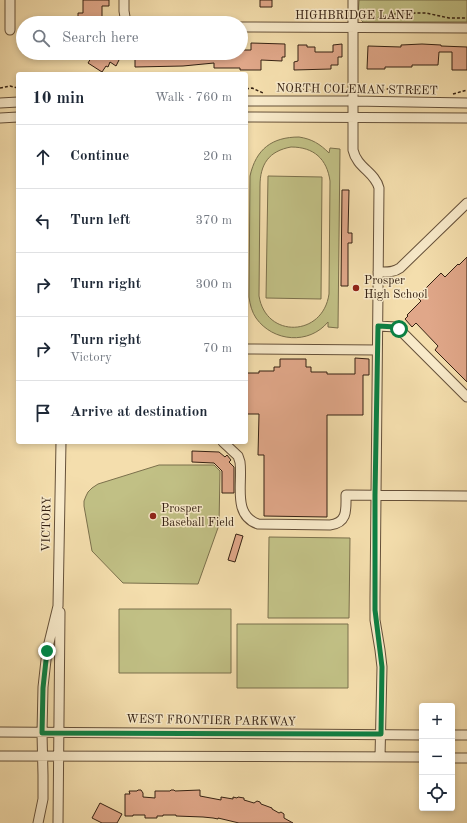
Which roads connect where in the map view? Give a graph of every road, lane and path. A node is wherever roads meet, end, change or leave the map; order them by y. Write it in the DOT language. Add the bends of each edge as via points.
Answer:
graph roads {
  1 [pos="10,0"];
  2 [pos="124,0"];
  3 [pos="353,0"];
  4 [pos="125,16"];
  5 [pos="467,18"];
  6 [pos="366,19"];
  7 [pos="248,27"];
  8 [pos="353,28"];
  9 [pos="467,28"];
  10 [pos="10,30"];
  11 [pos="0,88"];
  12 [pos="16,88"];
  13 [pos="248,101"];
  14 [pos="353,101"];
  15 [pos="16,102"];
  16 [pos="0,103"];
  17 [pos="467,103"];
  18 [pos="16,117"];
  19 [pos="248,117"];
  20 [pos="0,118"];
  21 [pos="353,118"];
  22 [pos="467,118"];
  23 [pos="467,203"];
  24 [pos="378,272"];
  25 [pos="378,326"];
  26 [pos="248,349"];
  27 [pos="377,350"];
  28 [pos="467,397"];
  29 [pos="61,444"];
  30 [pos="225,444"];
  31 [pos="375,495"];
  32 [pos="467,496"];
  33 [pos="58,606"];
  34 [pos="0,732"];
  35 [pos="42,733"];
  36 [pos="59,733"];
  37 [pos="381,734"];
  38 [pos="419,735"];
  39 [pos="455,735"];
  40 [pos="467,735"];
  41 [pos="0,756"];
  42 [pos="42,756"];
  43 [pos="58,756"];
  44 [pos="380,757"];
  45 [pos="419,758"];
  46 [pos="455,758"];
  47 [pos="467,758"];
  48 [pos="38,823"];
  49 [pos="58,823"];
  1 -- 10 [label="street"];
  2 -- 4 [label="street"];
  3 -- 8 [label="street"];
  5 -- 6 [label="path" via="416,13"];
  7 -- 8 [label="street, HIGHBRIDGE LANE"];
  8 -- 9 [label="street, HIGHBRIDGE LANE"];
  8 -- 14 [label="street"];
  11 -- 12 [label="path"];
  13 -- 14 [label="street, NORTH COLEMAN STREET"];
  14 -- 17 [label="street, NORTH COLEMAN STREET"];
  14 -- 21 [label="street"];
  15 -- 16 [label="street"];
  18 -- 20 [label="street"];
  19 -- 21 [label="street"];
  21 -- 22 [label="street"];
  21 -- 24 [label="street" via="353,150 357,161 374,178 379,188"];
  23 -- 24 [label="street" via="400,268 391,272"];
  24 -- 25 [label="street"];
  25 -- 27 [label="street"];
  25 -- 28 [label="street" via="399,329"];
  26 -- 27 [label="street"];
  27 -- 31 [label="street"];
  29 -- 33 [label="street, VICTORY"];
  30 -- 31 [label="street" via="240,459 242,508 254,522 335,524 341,522 345,516 346,494"];
  31 -- 32 [label="street"];
  31 -- 37 [label="street" via="375,610 382,667"];
  33 -- 35 [label="street, VICTORY" via="47,651"];
  33 -- 36 [label="street, VICTORY"];
  34 -- 35 [label="street, WEST FRONTIER PARKWAY"];
  35 -- 36 [label="street, WEST FRONTIER PARKWAY"];
  35 -- 42 [label="street, VICTORY"];
  36 -- 37 [label="street, WEST FRONTIER PARKWAY"];
  36 -- 43 [label="street, VICTORY"];
  37 -- 38 [label="street, WEST FRONTIER PARKWAY"];
  37 -- 44 [label="street"];
  39 -- 40 [label="street"];
  41 -- 42 [label="street"];
  42 -- 43 [label="street"];
  42 -- 48 [label="street, VICTORY" via="43,799"];
  43 -- 44 [label="street"];
  43 -- 49 [label="street, VICTORY"];
  44 -- 45 [label="street"];
  46 -- 47 [label="street"];
}
